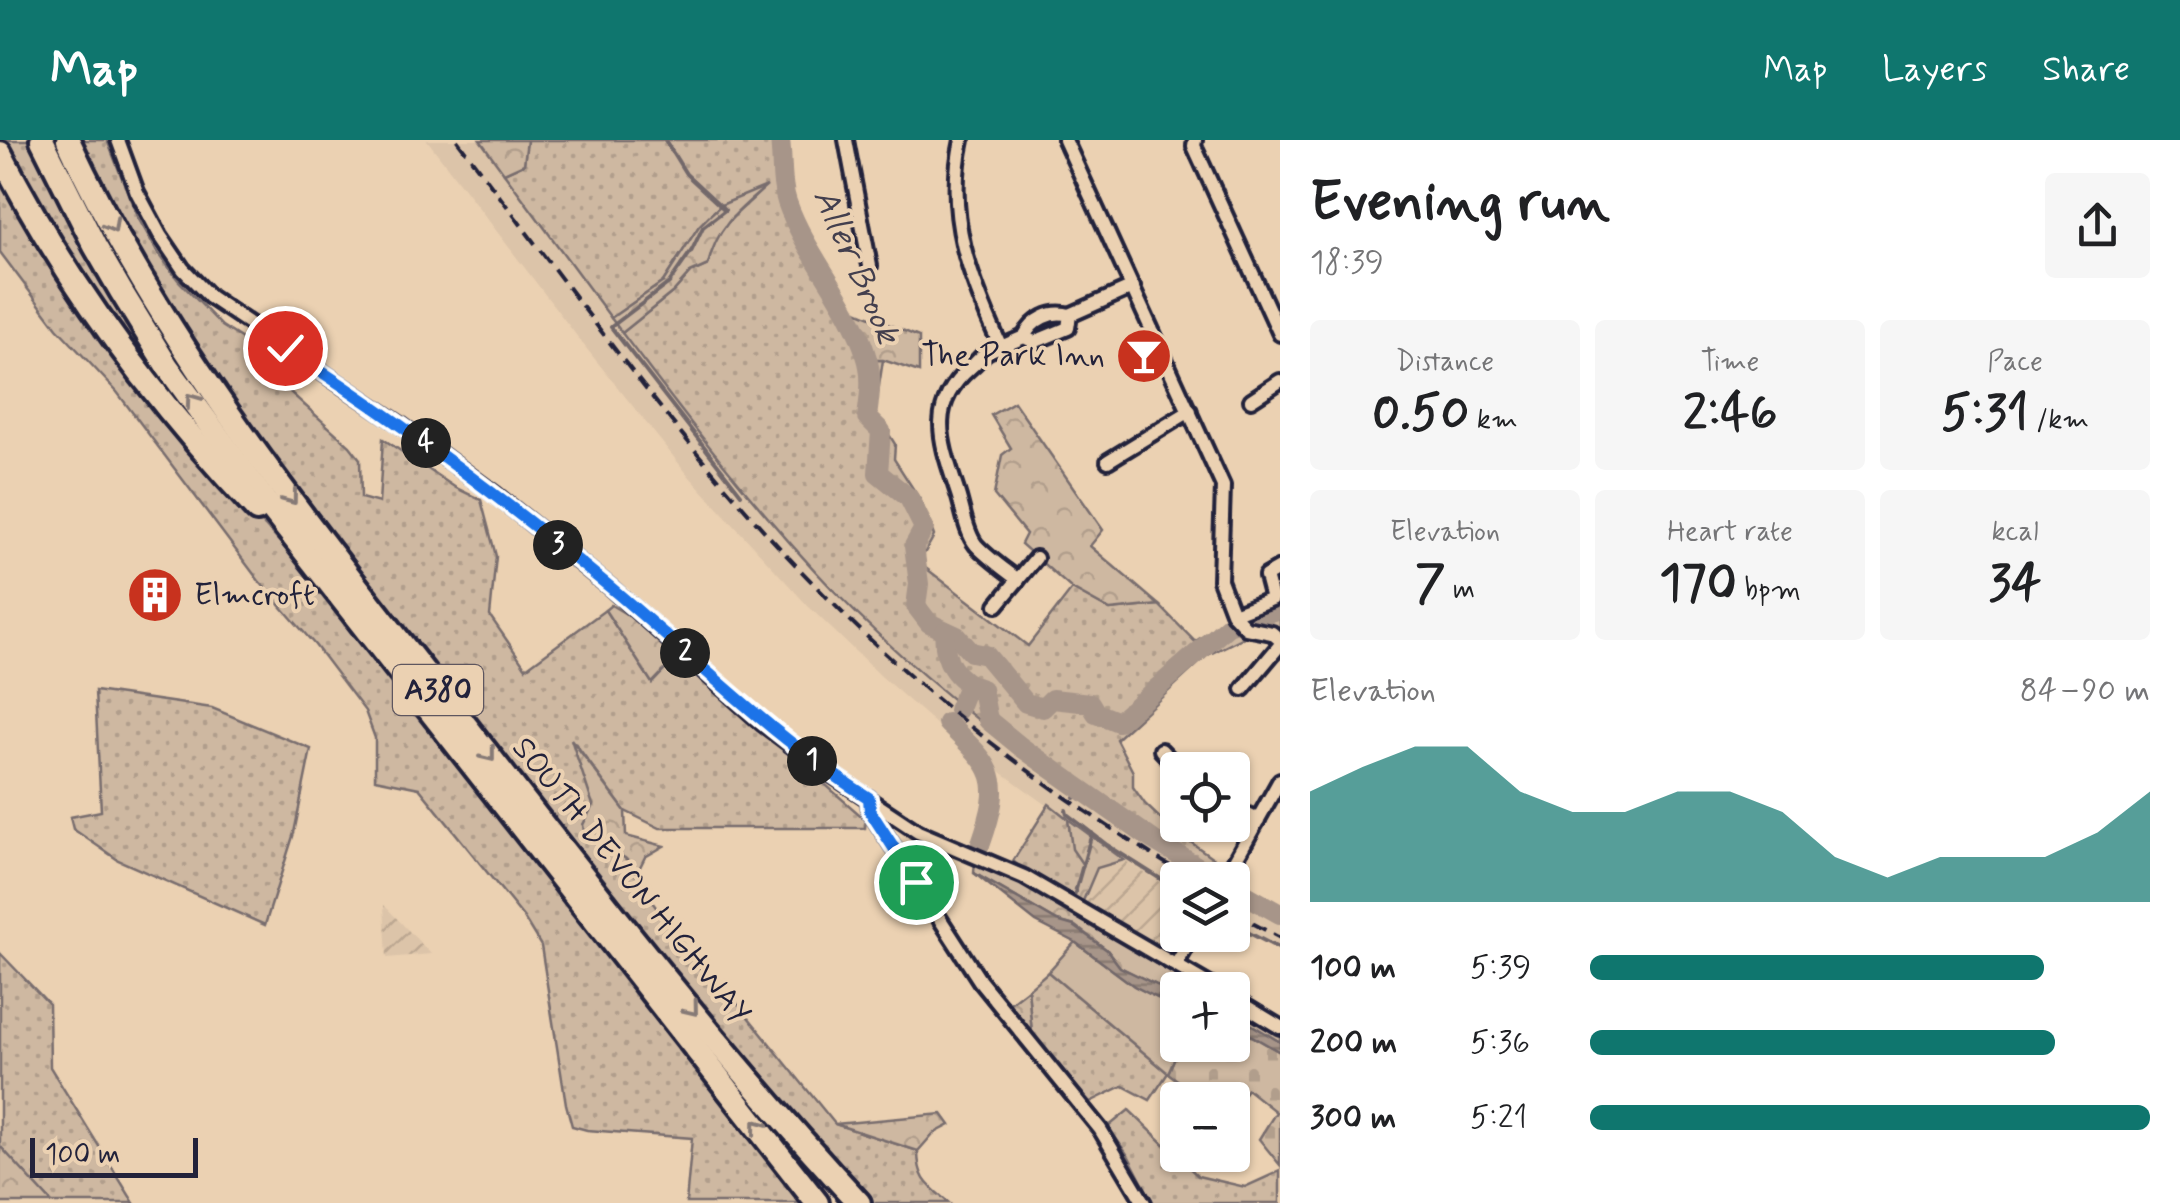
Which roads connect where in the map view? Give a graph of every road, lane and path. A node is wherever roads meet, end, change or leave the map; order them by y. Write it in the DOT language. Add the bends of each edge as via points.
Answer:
graph roads {
  1 [pos="42,140"];
  2 [pos="68,140"];
  3 [pos="118,140"];
  4 [pos="846,140"];
  5 [pos="962,140"];
  6 [pos="1064,140"];
  7 [pos="1195,140"];
  8 [pos="0,152"];
  9 [pos="870,266"];
  10 [pos="1133,287"];
  11 [pos="1280,334"];
  12 [pos="1000,346"];
  13 [pos="1280,381"];
  14 [pos="1251,400"];
  15 [pos="1190,411"];
  16 [pos="1108,461"];
  17 [pos="1036,558"];
  18 [pos="1280,568"];
  19 [pos="1018,580"];
  20 [pos="996,605"];
  21 [pos="349,608"];
  22 [pos="1239,620"];
  23 [pos="1280,642"];
  24 [pos="1243,689"];
  25 [pos="1278,787"];
  26 [pos="869,798"];
  27 [pos="1250,816"];
  28 [pos="1258,820"];
  29 [pos="1234,862"];
  30 [pos="1184,952"];
  31 [pos="1176,965"];
  32 [pos="1188,972"];
  33 [pos="1250,1009"];
  34 [pos="1280,1027"];
  35 [pos="817,1203"];
  36 [pos="860,1203"];
  37 [pos="1144,1203"];
  21 -- 1 [label="highway, SOUTH DEVON HIGHWAY / A380, one-way" via="168,366 95,246"];
  2 -- 36 [label="highway, SOUTH DEVON HIGHWAY / A380, one-way" via="150,294 268,467 568,856 785,1124"];
  3 -- 26 [label="street" via="160,236 210,298 495,494 764,724"];
  4 -- 9 [label="street"];
  5 -- 12 [label="street" via="955,188 962,252"];
  6 -- 10 [label="street"];
  7 -- 11 [label="street"];
  8 -- 21 [label="highway, A380" via="54,250 135,366 236,488"];
  10 -- 12 [label="street" via="1070,316 1068,328"];
  10 -- 15 [label="street"];
  12 -- 19 [label="street" via="985,350 955,380 940,423 974,542"];
  13 -- 14 [label="street"];
  15 -- 16 [label="street"];
  15 -- 22 [label="street" via="1223,486 1220,580"];
  17 -- 19 [label="street"];
  18 -- 22 [label="street" via="1266,576 1272,599"];
  19 -- 20 [label="street"];
  35 -- 21 [label="highway, SOUTH DEVON HIGHWAY / A380, one-way"];
  22 -- 23 [label="street"];
  23 -- 24 [label="street"];
  25 -- 28 [label="street"];
  26 -- 31 [label="street" via="918,832 1024,876"];
  26 -- 37 [label="street" via="870,811 980,981 1100,1129"];
  27 -- 28 [label="street"];
  28 -- 29 [label="street"];
  30 -- 31 [label="street"];
  31 -- 32 [label="street"];
  33 -- 34 [label="street"];
}
